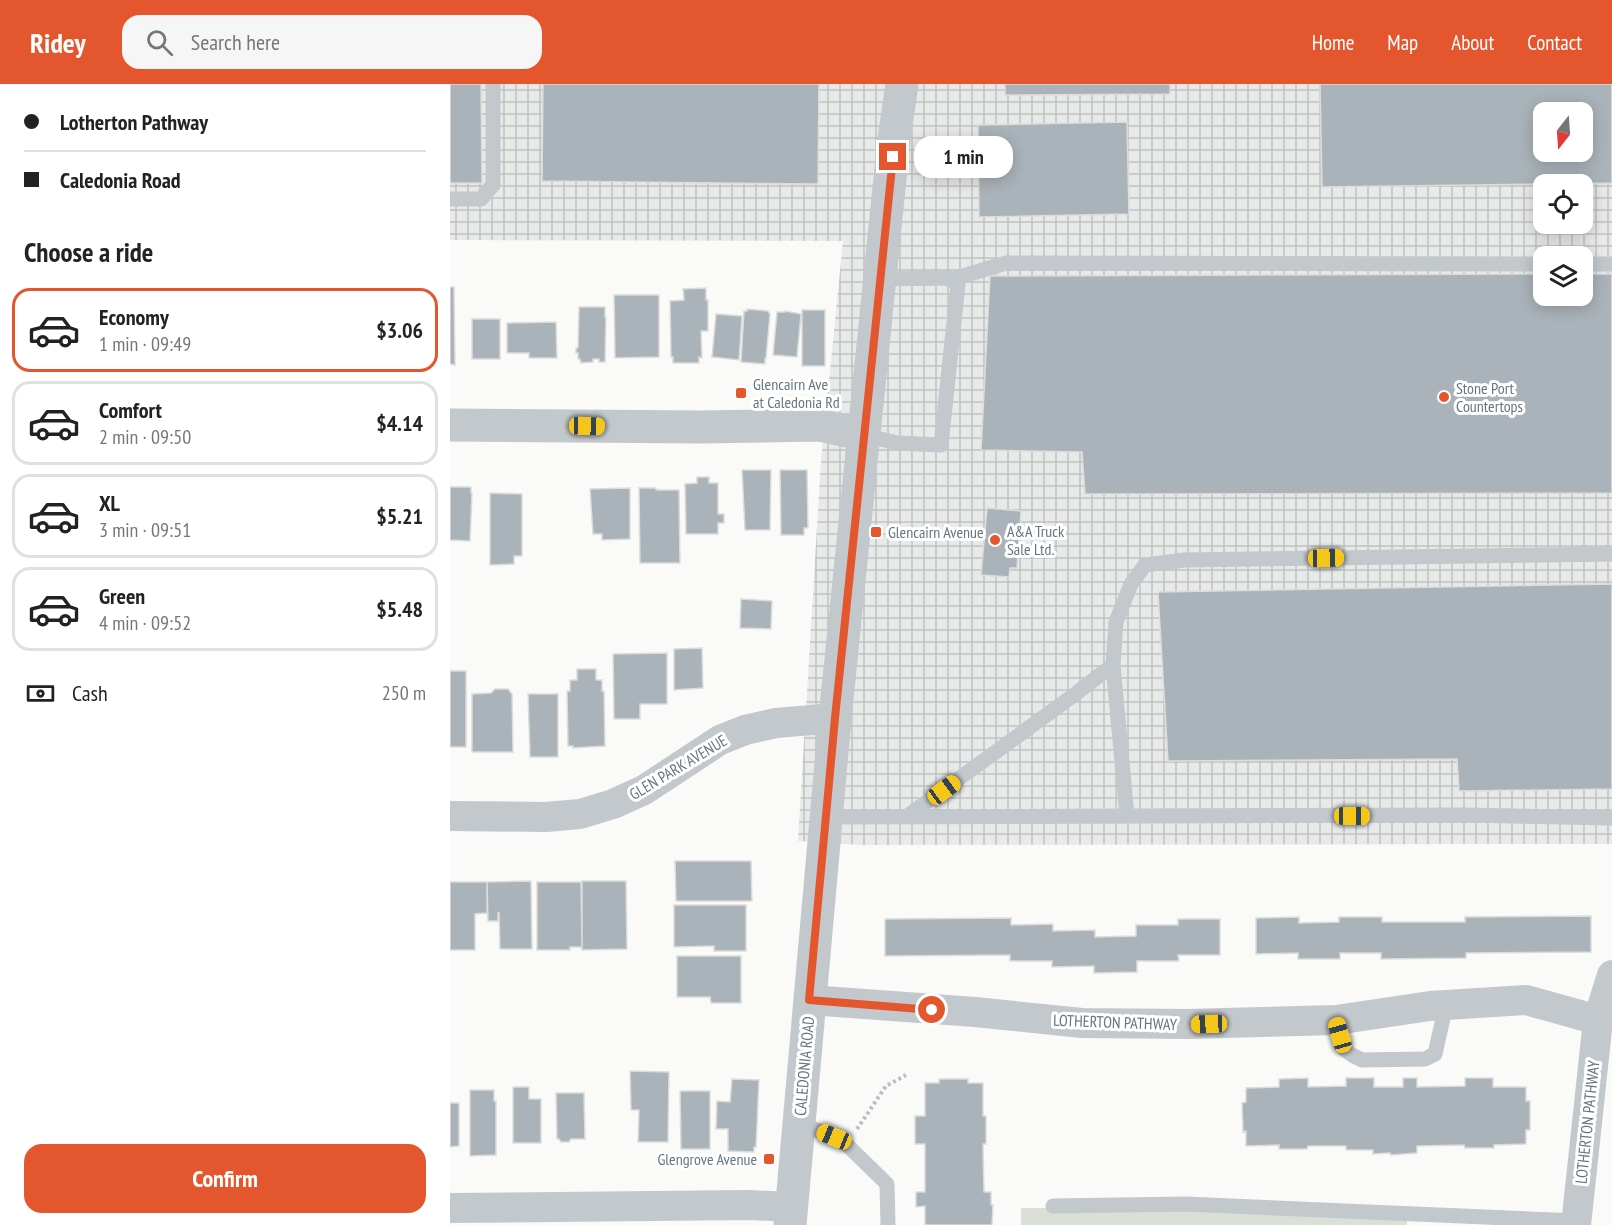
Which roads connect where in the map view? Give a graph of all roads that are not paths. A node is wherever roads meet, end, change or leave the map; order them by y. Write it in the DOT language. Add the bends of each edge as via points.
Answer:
graph roads {
  1 [pos="493,84"];
  2 [pos="902,84"];
  3 [pos="450,199"];
  4 [pos="1533,264"];
  5 [pos="1593,264"];
  6 [pos="1612,264"];
  7 [pos="881,279"];
  8 [pos="950,280"];
  9 [pos="450,425"];
  10 [pos="864,435"];
  11 [pos="1612,554"];
  12 [pos="1113,665"];
  13 [pos="835,718"];
  14 [pos="450,816"];
  15 [pos="1126,816"];
  16 [pos="826,817"];
  17 [pos="906,817"];
  18 [pos="1612,818"];
  19 [pos="1612,975"];
  20 [pos="809,1000"];
  21 [pos="1446,1005"];
  22 [pos="1336,1020"];
  23 [pos="1598,1020"];
  24 [pos="799,1123"];
  25 [pos="1053,1206"];
  26 [pos="450,1208"];
  27 [pos="791,1216"];
  28 [pos="1576,1223"];
  29 [pos="888,1225"];
  1 -- 3 [label="lane" via="492,185 481,199"];
  2 -- 7 [label="street, CALEDONIA ROAD"];
  4 -- 8 [label="lane" via="1006,263"];
  5 -- 6 [label="lane"];
  7 -- 8 [label="lane"];
  7 -- 10 [label="street, CALEDONIA ROAD"];
  8 -- 10 [label="lane" via="958,284 941,445 897,443"];
  9 -- 10 [label="street" via="819,425"];
  10 -- 13 [label="street, CALEDONIA ROAD"];
  11 -- 12 [label="lane" via="1184,560 1145,565 1131,584 1116,622"];
  12 -- 15 [label="lane"];
  12 -- 17 [label="lane"];
  13 -- 14 [label="street, GLEN PARK AVENUE" via="745,729 712,745 644,790 580,814"];
  13 -- 16 [label="street, CALEDONIA ROAD"];
  15 -- 17 [label="lane"];
  15 -- 18 [label="lane"];
  16 -- 17 [label="lane"];
  16 -- 20 [label="street, CALEDONIA ROAD"];
  19 -- 23 [label="street, LOTHERTON PATHWAY"];
  20 -- 22 [label="street, LOTHERTON PATHWAY" via="1082,1023"];
  20 -- 24 [label="street, CALEDONIA ROAD"];
  21 -- 22 [label="street, LOTHERTON PATHWAY"];
  21 -- 22 [label="lane" via="1435,1054 1425,1059 1362,1060 1345,1050"];
  21 -- 23 [label="street, LOTHERTON PATHWAY" via="1526,1000"];
  23 -- 28 [label="street, LOTHERTON PATHWAY"];
  24 -- 27 [label="street, CALEDONIA ROAD"];
  24 -- 29 [label="lane" via="846,1144 887,1184"];
  25 -- 28 [label="lane" via="1186,1204"];
  26 -- 27 [label="street" via="749,1205"];
}
